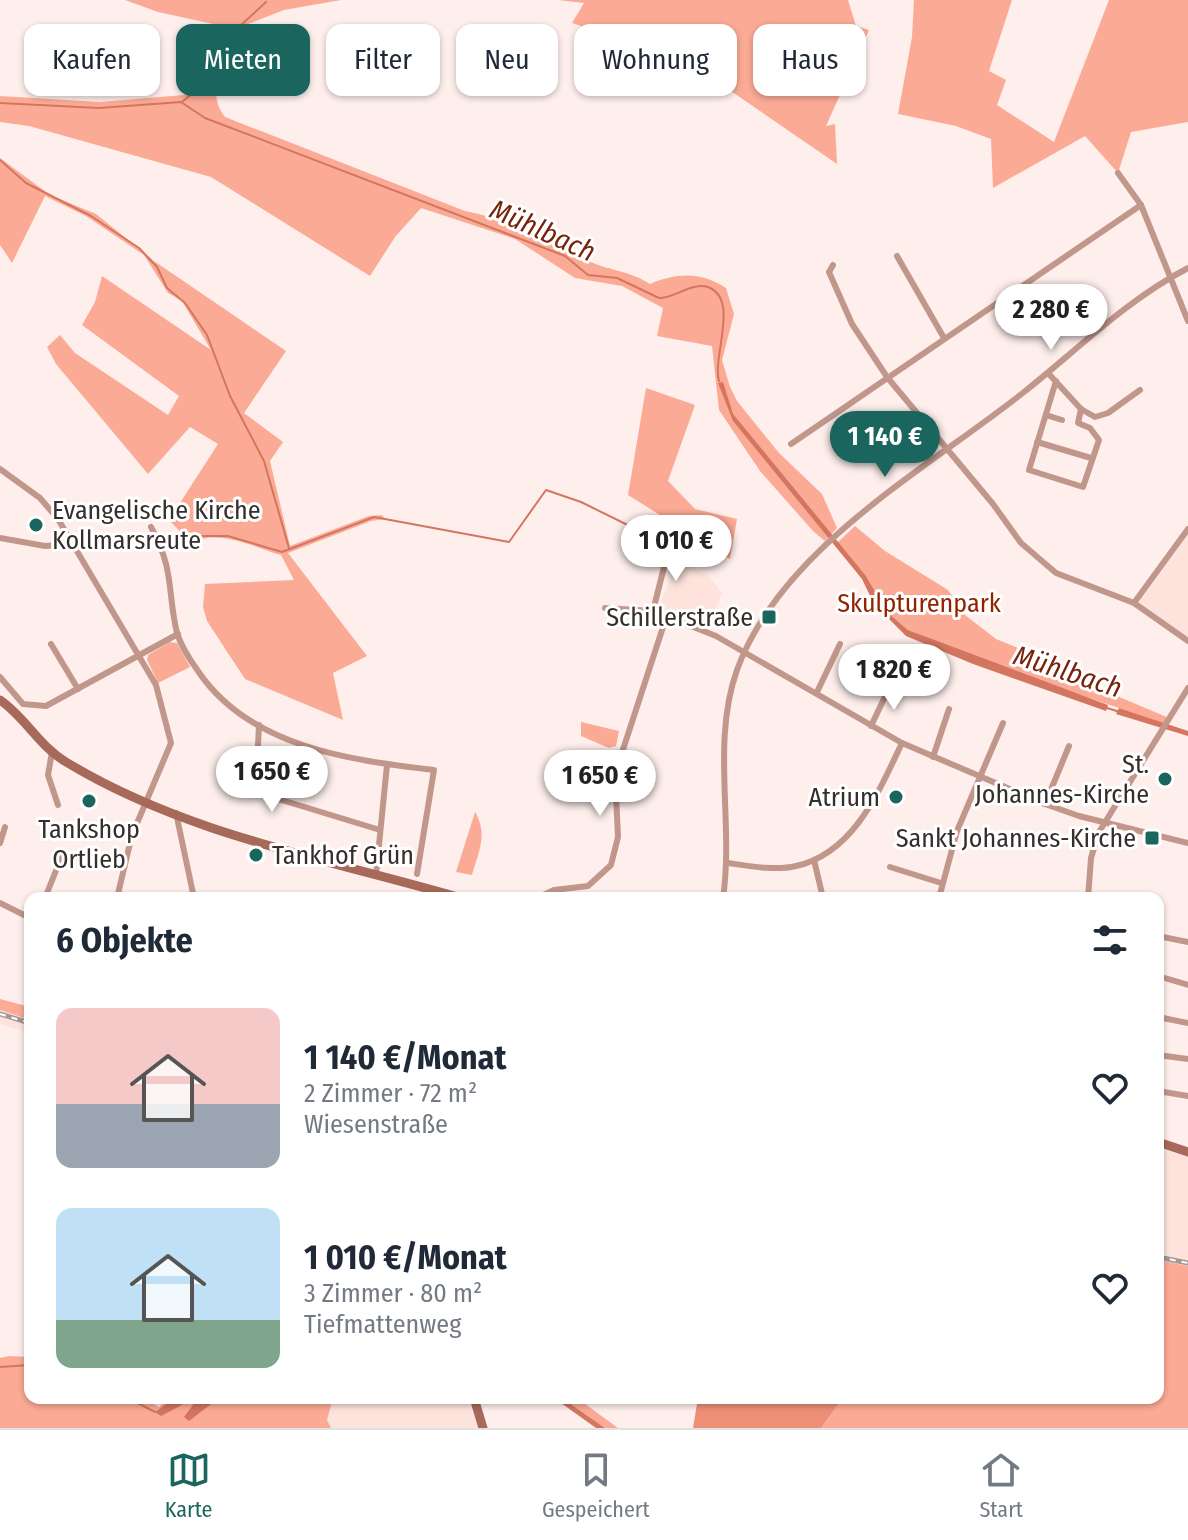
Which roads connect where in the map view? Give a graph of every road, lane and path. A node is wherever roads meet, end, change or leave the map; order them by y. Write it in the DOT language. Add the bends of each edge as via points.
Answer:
graph roads {
  1 [pos="1118,173"];
  2 [pos="1141,205"];
  3 [pos="897,256"];
  4 [pos="833,265"];
  5 [pos="1188,268"];
  6 [pos="1170,277"];
  7 [pos="1188,321"];
  8 [pos="944,338"];
  9 [pos="1048,373"];
  10 [pos="887,377"];
  11 [pos="1056,381"];
  12 [pos="1140,390"];
  13 [pos="1081,409"];
  14 [pos="1046,415"];
  15 [pos="1062,420"];
  16 [pos="1037,442"];
  17 [pos="791,444"];
  18 [pos="948,451"];
  19 [pos="1091,458"];
  20 [pos="0,469"];
  21 [pos="151,527"];
  22 [pos="1188,529"];
  23 [pos="0,538"];
  24 [pos="75,544"];
  25 [pos="669,547"];
  26 [pos="1134,603"];
  27 [pos="605,608"];
  28 [pos="653,611"];
  29 [pos="666,618"];
  30 [pos="178,634"];
  31 [pos="1188,641"];
  32 [pos="51,644"];
  33 [pos="840,644"];
  34 [pos="745,651"];
  35 [pos="139,655"];
  36 [pos="0,679"];
  37 [pos="891,684"];
  38 [pos="1188,688"];
  39 [pos="78,689"];
  40 [pos="817,692"];
  41 [pos="0,700"];
  42 [pos="1188,701"];
  43 [pos="23,704"];
  44 [pos="1178,708"];
  45 [pos="949,709"];
  46 [pos="15,712"];
  47 [pos="1003,723"];
  48 [pos="259,725"];
  49 [pos="871,726"];
  50 [pos="902,743"];
  51 [pos="1069,746"];
  52 [pos="52,752"];
  53 [pos="933,757"];
  54 [pos="227,758"];
  55 [pos="255,759"];
  56 [pos="387,765"];
  57 [pos="980,778"];
  58 [pos="147,801"];
  59 [pos="1045,804"];
  60 [pos="58,805"];
  61 [pos="176,813"];
  62 [pos="1105,822"];
  63 [pos="5,827"];
  64 [pos="380,830"];
  65 [pos="0,843"];
  66 [pos="1188,843"];
  67 [pos="61,858"];
  68 [pos="814,860"];
  69 [pos="728,863"];
  70 [pos="890,867"];
  71 [pos="417,874"];
  72 [pos="376,875"];
  73 [pos="941,883"];
  74 [pos="422,886"];
  75 [pos="47,892"];
  76 [pos="118,892"];
  77 [pos="193,892"];
  78 [pos="422,892"];
  79 [pos="442,892"];
  80 [pos="562,892"];
  81 [pos="724,892"];
  82 [pos="822,892"];
  83 [pos="940,892"];
  84 [pos="1088,892"];
  85 [pos="0,903"];
  86 [pos="24,915"];
  87 [pos="1164,937"];
  88 [pos="1188,942"];
  89 [pos="1164,978"];
  90 [pos="1188,985"];
  91 [pos="1164,1018"];
  92 [pos="1188,1023"];
  93 [pos="1164,1056"];
  94 [pos="1188,1059"];
  95 [pos="1164,1092"];
  96 [pos="1188,1096"];
  97 [pos="1164,1144"];
  98 [pos="1188,1152"];
  99 [pos="476,1404"];
  100 [pos="483,1428"];
  1 -- 2 [label="street"];
  2 -- 6 [label="street"];
  2 -- 8 [label="street"];
  3 -- 8 [label="street"];
  4 -- 10 [label="street" via="829,272 839,300"];
  5 -- 6 [label="street"];
  6 -- 7 [label="street"];
  6 -- 9 [label="street"];
  8 -- 10 [label="street"];
  9 -- 11 [label="street"];
  9 -- 18 [label="street"];
  10 -- 17 [label="street"];
  10 -- 18 [label="street"];
  11 -- 13 [label="street"];
  11 -- 14 [label="street"];
  12 -- 13 [label="street" via="1102,415"];
  13 -- 19 [label="street" via="1078,423 1099,440"];
  14 -- 15 [label="street"];
  14 -- 16 [label="street"];
  16 -- 19 [label="street"];
  16 -- 19 [label="street" via="1029,470 1069,483 1083,487"];
  18 -- 26 [label="street" via="1021,543 1056,573"];
  18 -- 34 [label="street" via="837,537 791,580"];
  20 -- 24 [label="street" via="40,498"];
  21 -- 30 [label="street" via="172,581"];
  22 -- 26 [label="street"];
  23 -- 24 [label="street" via="45,546"];
  24 -- 35 [label="street"];
  25 -- 28 [label="street"];
  26 -- 31 [label="street"];
  27 -- 28 [label="street"];
  28 -- 29 [label="street"];
  29 -- 34 [label="street"];
  29 -- 80 [label="street" via="615,774 618,837 611,865 588,886"];
  30 -- 35 [label="street"];
  30 -- 48 [label="street" via="209,687"];
  32 -- 39 [label="street"];
  33 -- 40 [label="street"];
  34 -- 40 [label="street"];
  34 -- 69 [label="street" via="725,726"];
  35 -- 39 [label="street"];
  35 -- 58 [label="street" via="161,697 171,743"];
  36 -- 43 [label="street"];
  37 -- 49 [label="street"];
  38 -- 44 [label="street"];
  39 -- 43 [label="street" via="46,706"];
  40 -- 49 [label="street"];
  41 -- 46 [label="main road"];
  42 -- 44 [label="street"];
  43 -- 46 [label="street"];
  44 -- 62 [label="street"];
  45 -- 53 [label="street"];
  46 -- 52 [label="main road"];
  47 -- 57 [label="street"];
  48 -- 55 [label="street"];
  48 -- 56 [label="street" via="287,741"];
  49 -- 50 [label="street"];
  50 -- 53 [label="street"];
  50 -- 68 [label="street" via="860,822"];
  51 -- 59 [label="street"];
  52 -- 58 [label="main road"];
  52 -- 60 [label="street" via="48,775"];
  53 -- 57 [label="street"];
  54 -- 55 [label="street"];
  55 -- 64 [label="street" via="256,787 262,794"];
  56 -- 64 [label="street"];
  56 -- 71 [label="street" via="434,770"];
  57 -- 59 [label="street"];
  57 -- 73 [label="street"];
  58 -- 61 [label="main road"];
  58 -- 76 [label="street" via="132,835"];
  59 -- 62 [label="street"];
  61 -- 72 [label="main road" via="309,859"];
  61 -- 77 [label="street"];
  62 -- 66 [label="street"];
  62 -- 84 [label="street" via="1091,858"];
  63 -- 65 [label="street"];
  64 -- 72 [label="street"];
  67 -- 75 [label="street"];
  68 -- 69 [label="street" via="788,867"];
  68 -- 82 [label="street"];
  69 -- 81 [label="street"];
  70 -- 73 [label="street"];
  72 -- 74 [label="main road"];
  73 -- 83 [label="street"];
  74 -- 78 [label="street"];
  74 -- 79 [label="main road"];
  85 -- 86 [label="street"];
  87 -- 88 [label="street"];
  89 -- 90 [label="street"];
  91 -- 92 [label="street"];
  93 -- 94 [label="street"];
  95 -- 96 [label="street"];
  97 -- 98 [label="main road"];
  99 -- 100 [label="main road"];
}
